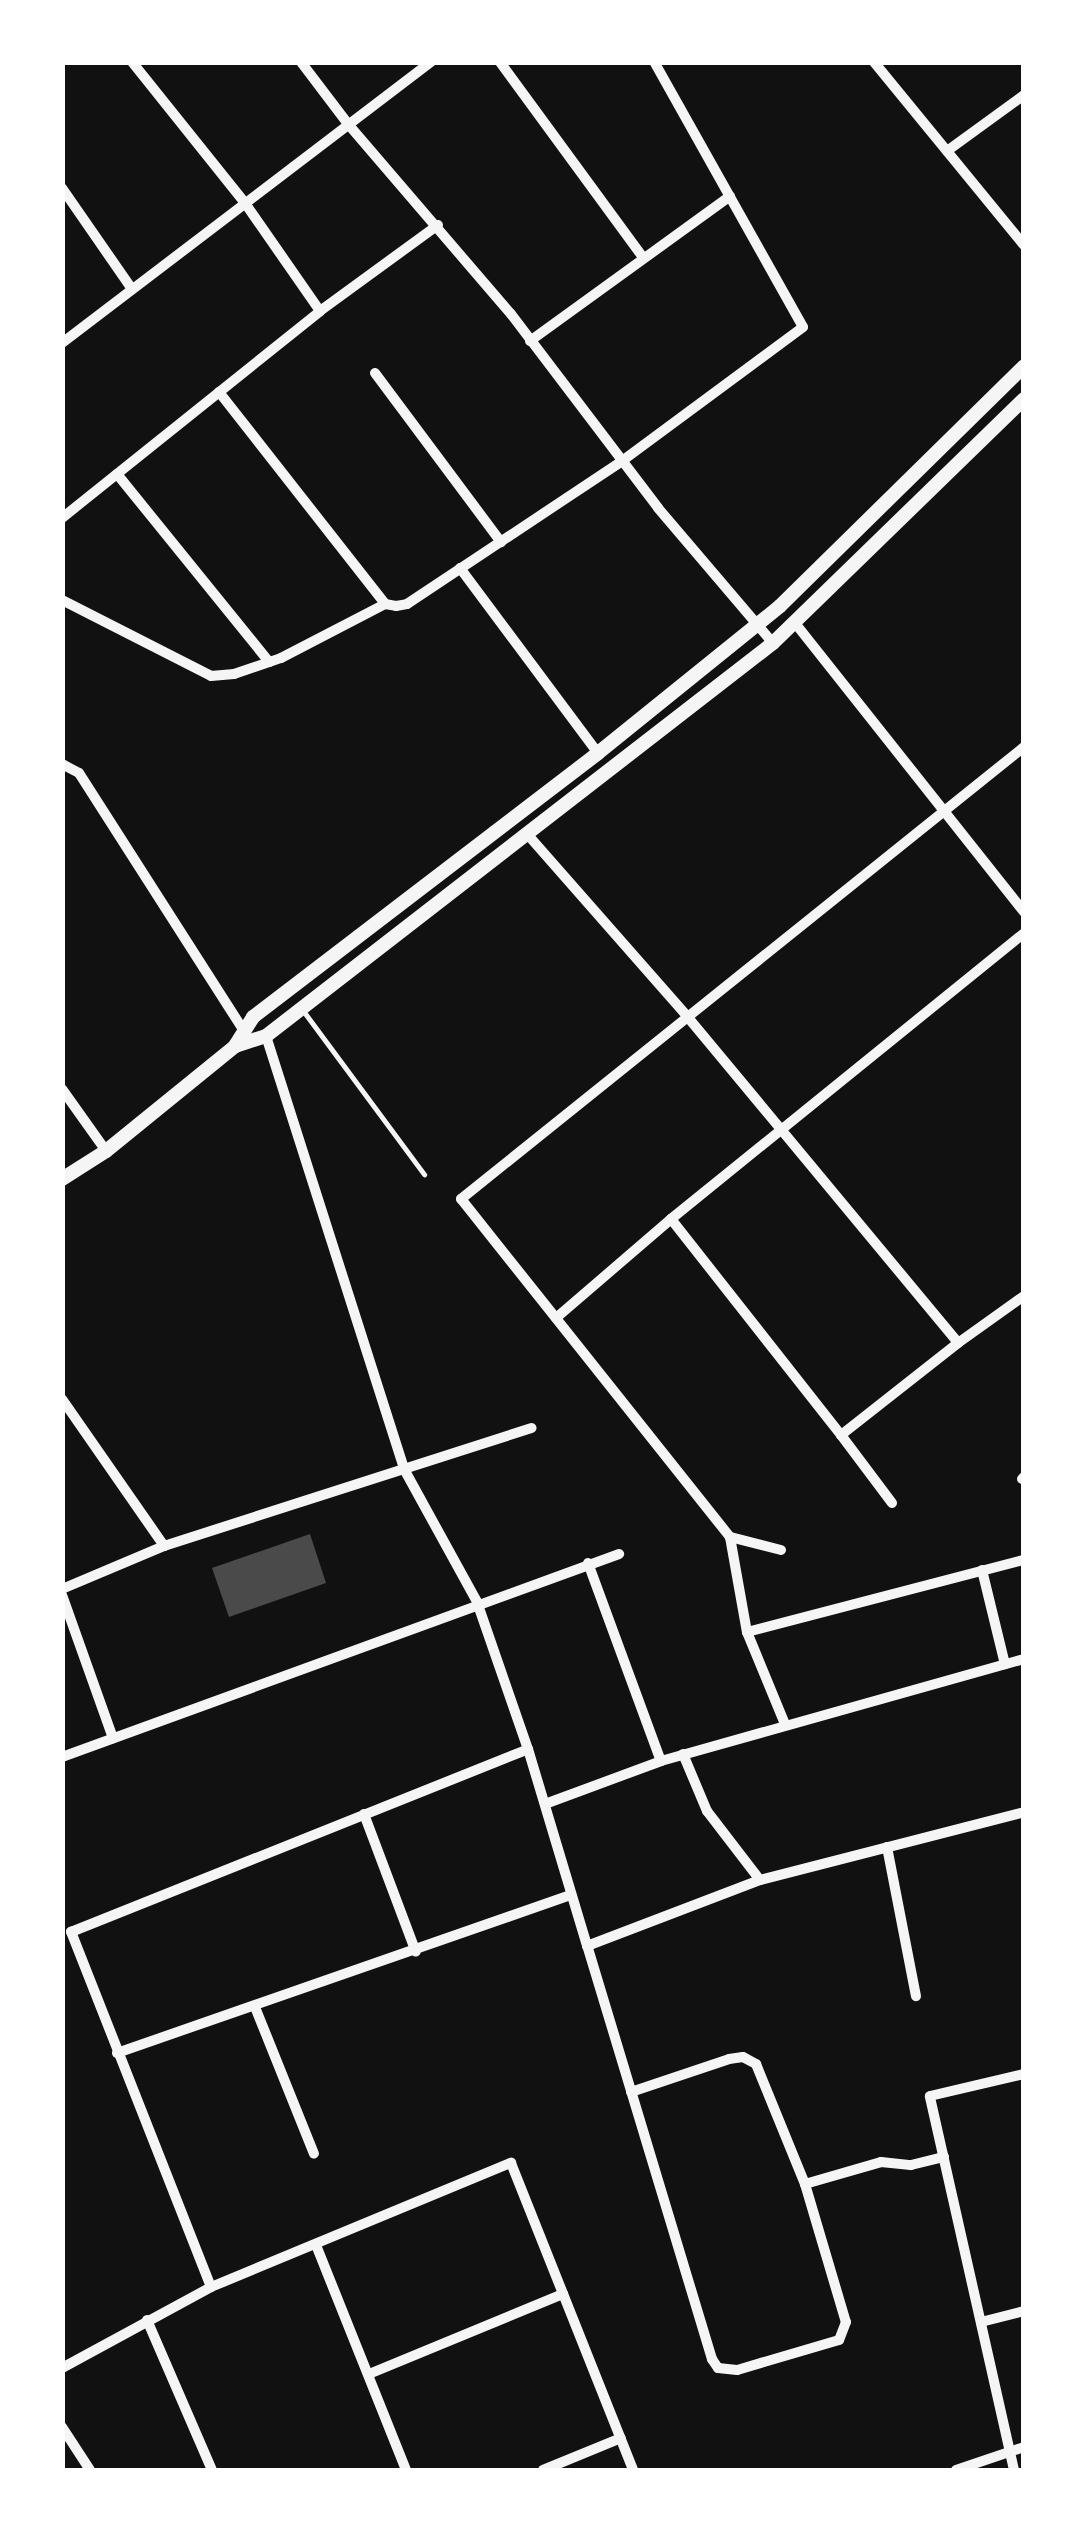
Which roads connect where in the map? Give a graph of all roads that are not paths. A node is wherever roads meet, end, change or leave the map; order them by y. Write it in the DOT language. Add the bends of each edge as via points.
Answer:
graph roads {
  1 [pos="132,62"];
  2 [pos="302,62"];
  3 [pos="431,62"];
  4 [pos="500,62"];
  5 [pos="654,62"];
  6 [pos="874,62"];
  7 [pos="1024,96"];
  8 [pos="348,124"];
  9 [pos="947,151"];
  10 [pos="63,190"];
  11 [pos="730,196"];
  12 [pos="245,203"];
  13 [pos="438,225"];
  14 [pos="1024,245"];
  15 [pos="642,256"];
  16 [pos="132,290"];
  17 [pos="320,311"];
  18 [pos="530,340"];
  19 [pos="62,343"];
  20 [pos="1024,366"];
  21 [pos="375,373"];
  22 [pos="219,392"];
  23 [pos="1024,398"];
  24 [pos="622,462"];
  25 [pos="118,474"];
  26 [pos="62,518"];
  27 [pos="501,542"];
  28 [pos="460,568"];
  29 [pos="62,600"];
  30 [pos="385,604"];
  31 [pos="795,623"];
  32 [pos="756,625"];
  33 [pos="773,643"];
  34 [pos="269,662"];
  35 [pos="1024,747"];
  36 [pos="598,753"];
  37 [pos="62,756"];
  38 [pos="66,765"];
  39 [pos="945,810"];
  40 [pos="528,835"];
  41 [pos="1024,912"];
  42 [pos="1024,933"];
  43 [pos="302,1008"];
  44 [pos="686,1016"];
  45 [pos="243,1029"];
  46 [pos="266,1036"];
  47 [pos="235,1046"];
  48 [pos="62,1089"];
  49 [pos="782,1131"];
  50 [pos="106,1151"];
  51 [pos="424,1174"];
  52 [pos="62,1179"];
  53 [pos="671,1219"];
  54 [pos="1024,1296"];
  55 [pos="556,1318"];
  56 [pos="958,1344"];
  57 [pos="62,1398"];
  58 [pos="532,1428"];
  59 [pos="841,1435"];
  60 [pos="404,1469"];
  61 [pos="892,1503"];
  62 [pos="730,1537"];
  63 [pos="164,1546"];
  64 [pos="781,1550"];
  65 [pos="619,1554"];
  66 [pos="1024,1560"];
  67 [pos="588,1564"];
  68 [pos="982,1570"];
  69 [pos="62,1592"];
  70 [pos="477,1602"];
  71 [pos="746,1632"];
  72 [pos="1024,1659"];
  73 [pos="1005,1664"];
  74 [pos="785,1724"];
  75 [pos="112,1738"];
  76 [pos="528,1749"];
  77 [pos="684,1754"];
  78 [pos="62,1757"];
  79 [pos="661,1761"];
  80 [pos="545,1804"];
  81 [pos="1024,1812"];
  82 [pos="364,1814"];
  83 [pos="887,1848"];
  84 [pos="760,1880"];
  85 [pos="571,1896"];
  86 [pos="67,1933"];
  87 [pos="587,1946"];
  88 [pos="416,1952"];
  89 [pos="916,1996"];
  90 [pos="255,2007"];
  91 [pos="117,2053"];
  92 [pos="1024,2074"];
  93 [pos="632,2092"];
  94 [pos="314,2154"];
  95 [pos="944,2158"];
  96 [pos="805,2184"];
  97 [pos="316,2244"];
  98 [pos="211,2286"];
  99 [pos="563,2294"];
  100 [pos="1024,2311"];
  101 [pos="147,2320"];
  102 [pos="982,2322"];
  103 [pos="62,2368"];
  104 [pos="369,2374"];
  105 [pos="62,2427"];
  106 [pos="620,2438"];
  107 [pos="1024,2447"];
  108 [pos="1011,2450"];
  109 [pos="90,2470"];
  110 [pos="212,2470"];
  111 [pos="406,2470"];
  112 [pos="542,2470"];
  113 [pos="634,2470"];
  114 [pos="956,2470"];
  115 [pos="1014,2470"];
  1 -- 12 [label="street"];
  2 -- 8 [label="street"];
  3 -- 8 [label="street"];
  4 -- 15 [label="street"];
  5 -- 11 [label="street"];
  6 -- 9 [label="street"];
  7 -- 9 [label="street"];
  8 -- 12 [label="street"];
  8 -- 13 [label="street"];
  9 -- 14 [label="street"];
  10 -- 16 [label="street"];
  11 -- 15 [label="street"];
  11 -- 24 [label="street" via="802,326"];
  12 -- 16 [label="street"];
  12 -- 17 [label="street"];
  13 -- 17 [label="street"];
  13 -- 18 [label="street"];
  15 -- 18 [label="street"];
  16 -- 19 [label="street"];
  17 -- 22 [label="street"];
  18 -- 24 [label="street"];
  20 -- 32 [label="street"];
  21 -- 27 [label="street"];
  22 -- 25 [label="street"];
  22 -- 30 [label="street"];
  23 -- 31 [label="street"];
  24 -- 27 [label="street"];
  24 -- 32 [label="street"];
  25 -- 26 [label="street"];
  25 -- 34 [label="street"];
  27 -- 28 [label="street"];
  28 -- 30 [label="street" via="408,604"];
  28 -- 36 [label="street"];
  29 -- 34 [label="street" via="212,676"];
  30 -- 34 [label="street"];
  31 -- 33 [label="street"];
  31 -- 39 [label="street"];
  32 -- 33 [label="street"];
  32 -- 36 [label="street"];
  33 -- 40 [label="street"];
  35 -- 39 [label="street"];
  36 -- 45 [label="street"];
  37 -- 38 [label="street"];
  38 -- 45 [label="street" via="79,773"];
  39 -- 41 [label="street"];
  39 -- 44 [label="street"];
  40 -- 43 [label="street"];
  40 -- 44 [label="street"];
  42 -- 49 [label="street"];
  43 -- 46 [label="street"];
  43 -- 51 [label="lane"];
  44 -- 49 [label="street"];
  44 -- 55 [label="street" via="461,1199"];
  45 -- 47 [label="street"];
  46 -- 47 [label="street"];
  46 -- 60 [label="street"];
  47 -- 50 [label="street"];
  48 -- 50 [label="street"];
  49 -- 53 [label="street"];
  49 -- 56 [label="street"];
  50 -- 52 [label="street"];
  53 -- 55 [label="street"];
  53 -- 59 [label="street"];
  54 -- 56 [label="street"];
  55 -- 62 [label="street"];
  56 -- 59 [label="street"];
  57 -- 63 [label="street"];
  58 -- 60 [label="street"];
  59 -- 61 [label="street"];
  60 -- 63 [label="street"];
  60 -- 70 [label="street"];
  62 -- 64 [label="street"];
  62 -- 71 [label="street"];
  63 -- 69 [label="street"];
  65 -- 67 [label="street"];
  66 -- 68 [label="street"];
  67 -- 70 [label="street"];
  67 -- 79 [label="street"];
  68 -- 71 [label="street"];
  68 -- 73 [label="street"];
  69 -- 75 [label="street"];
  70 -- 75 [label="street"];
  70 -- 76 [label="street"];
  71 -- 74 [label="street"];
  72 -- 73 [label="street"];
  73 -- 74 [label="street"];
  74 -- 77 [label="street"];
  75 -- 78 [label="street"];
  76 -- 80 [label="street"];
  76 -- 82 [label="street"];
  77 -- 79 [label="street"];
  77 -- 84 [label="street" via="707,1811"];
  79 -- 80 [label="street"];
  80 -- 85 [label="street"];
  81 -- 83 [label="street"];
  82 -- 86 [label="street"];
  82 -- 88 [label="street"];
  83 -- 84 [label="street"];
  83 -- 89 [label="street"];
  84 -- 87 [label="street"];
  85 -- 87 [label="street"];
  85 -- 88 [label="street"];
  86 -- 91 [label="street"];
  87 -- 93 [label="street"];
  88 -- 90 [label="street"];
  90 -- 91 [label="street"];
  90 -- 94 [label="street"];
  91 -- 98 [label="street"];
  92 -- 95 [label="street" via="930,2096"];
  93 -- 96 [label="street" via="743,2057 764,2075"];
  93 -- 96 [label="street" via="718,2368 736,2370 839,2340 844,2333"];
  95 -- 96 [label="street" via="882,2162"];
  95 -- 102 [label="street"];
  97 -- 98 [label="street"];
  97 -- 99 [label="street" via="511,2163"];
  97 -- 104 [label="street"];
  98 -- 101 [label="street"];
  99 -- 104 [label="street"];
  99 -- 106 [label="street"];
  100 -- 102 [label="street"];
  101 -- 103 [label="street"];
  101 -- 110 [label="street"];
  102 -- 108 [label="street"];
  104 -- 111 [label="street"];
  105 -- 109 [label="street"];
  106 -- 112 [label="street"];
  106 -- 113 [label="street"];
  107 -- 108 [label="street"];
  108 -- 114 [label="street"];
  108 -- 115 [label="street"];
}
